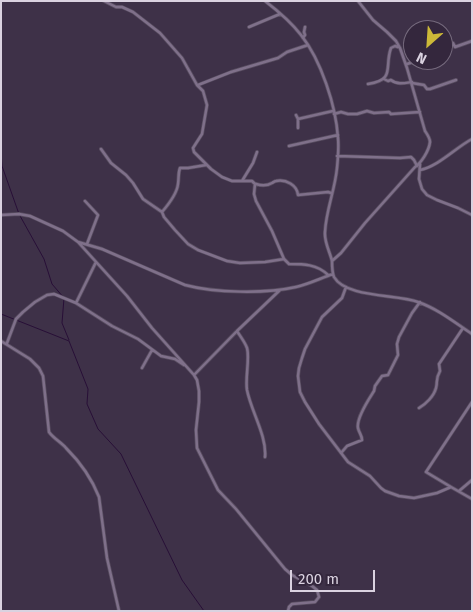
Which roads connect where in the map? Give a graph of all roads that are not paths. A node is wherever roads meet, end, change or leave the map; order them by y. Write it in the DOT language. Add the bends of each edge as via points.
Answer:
graph roads {
  1 [pos="104,1"];
  2 [pos="265,1"];
  3 [pos="358,1"];
  4 [pos="280,14"];
  5 [pos="305,27"];
  6 [pos="249,28"];
  7 [pos="304,38"];
  8 [pos="472,41"];
  9 [pos="453,43"];
  10 [pos="308,45"];
  11 [pos="400,48"];
  12 [pos="403,56"];
  13 [pos="408,70"];
  14 [pos="384,79"];
  15 [pos="456,80"];
  16 [pos="412,82"];
  17 [pos="368,84"];
  18 [pos="197,85"];
  19 [pos="420,112"];
  20 [pos="334,113"];
  21 [pos="296,115"];
  22 [pos="298,119"];
  23 [pos="298,128"];
  24 [pos="338,135"];
  25 [pos="472,139"];
  26 [pos="289,146"];
  27 [pos="101,150"];
  28 [pos="257,152"];
  29 [pos="337,156"];
  30 [pos="206,165"];
  31 [pos="419,165"];
  32 [pos="420,170"];
  33 [pos="242,181"];
  34 [pos="255,184"];
  35 [pos="331,193"];
  36 [pos="85,201"];
  37 [pos="162,212"];
  38 [pos="1,215"];
  39 [pos="472,215"];
  40 [pos="78,242"];
  41 [pos="87,244"];
  42 [pos="284,259"];
  43 [pos="332,261"];
  44 [pos="96,262"];
  45 [pos="333,274"];
  46 [pos="328,276"];
  47 [pos="346,287"];
  48 [pos="280,290"];
  49 [pos="420,302"];
  50 [pos="76,303"];
  51 [pos="463,328"];
  52 [pos="237,331"];
  53 [pos="472,334"];
  54 [pos="1,341"];
  55 [pos="7,344"];
  56 [pos="152,350"];
  57 [pos="142,368"];
  58 [pos="193,374"];
  59 [pos="472,402"];
  60 [pos="419,408"];
  61 [pos="341,454"];
  62 [pos="265,457"];
  63 [pos="472,480"];
  64 [pos="452,488"];
  65 [pos="459,491"];
  66 [pos="472,499"];
  67 [pos="119,611"];
  68 [pos="288,611"];
  1 -- 18 [label="street" via="133,12 160,33 182,58"];
  2 -- 4 [label="street"];
  3 -- 11 [label="street"];
  4 -- 6 [label="street"];
  4 -- 7 [label="street"];
  5 -- 7 [label="street"];
  7 -- 10 [label="street"];
  8 -- 9 [label="street" via="455,47"];
  10 -- 18 [label="street"];
  10 -- 20 [label="street" via="324,79"];
  11 -- 12 [label="street"];
  11 -- 14 [label="street" via="391,48"];
  13 -- 16 [label="street"];
  14 -- 16 [label="street" via="400,84"];
  14 -- 17 [label="street"];
  15 -- 16 [label="street" via="430,89"];
  16 -- 19 [label="street"];
  18 -- 30 [label="street" via="203,91 207,105 202,134 193,151"];
  19 -- 20 [label="street"];
  19 -- 31 [label="street" via="430,140"];
  20 -- 22 [label="street"];
  20 -- 24 [label="street"];
  21 -- 22 [label="street"];
  22 -- 23 [label="street"];
  24 -- 26 [label="street"];
  24 -- 29 [label="street"];
  25 -- 32 [label="street"];
  27 -- 37 [label="street" via="133,183 143,199"];
  28 -- 33 [label="street"];
  29 -- 31 [label="street" via="411,157"];
  29 -- 35 [label="street"];
  30 -- 33 [label="street" via="227,179"];
  30 -- 37 [label="street" via="180,168 178,186"];
  31 -- 32 [label="street"];
  31 -- 43 [label="street"];
  32 -- 39 [label="street" via="419,179 427,196"];
  33 -- 34 [label="street"];
  34 -- 35 [label="street" via="287,181 298,195"];
  34 -- 42 [label="street" via="256,201"];
  35 -- 43 [label="street" via="325,232"];
  36 -- 41 [label="street" via="98,215"];
  37 -- 42 [label="street" via="188,244 206,254 240,263"];
  38 -- 40 [label="street" via="30,216 63,231"];
  40 -- 41 [label="street"];
  40 -- 44 [label="street"];
  41 -- 48 [label="street" via="198,289"];
  42 -- 46 [label="street" via="288,264 307,264"];
  43 -- 45 [label="street"];
  44 -- 50 [label="street"];
  44 -- 58 [label="street"];
  45 -- 46 [label="street"];
  45 -- 47 [label="street"];
  46 -- 48 [label="street"];
  47 -- 49 [label="street"];
  47 -- 61 [label="street" via="342,298 318,323 305,349 298,376 305,402"];
  48 -- 52 [label="street"];
  49 -- 51 [label="street"];
  49 -- 61 [label="street" via="399,337 394,364 388,375 382,376 375,386 360,417 358,428 362,440 347,446"];
  50 -- 55 [label="street" via="54,294 35,302 16,320"];
  50 -- 56 [label="street"];
  51 -- 53 [label="street"];
  51 -- 60 [label="street" via="439,364 436,388 426,405"];
  52 -- 58 [label="street"];
  52 -- 62 [label="street" via="247,348 247,392 264,441"];
  54 -- 55 [label="street"];
  55 -- 67 [label="street" via="39,368 43,376 49,432 79,461 96,488"];
  56 -- 57 [label="street"];
  56 -- 58 [label="street" via="175,359"];
  58 -- 68 [label="street" via="199,391 197,448 218,490 285,569 317,590 319,597 315,602 292,604"];
  59 -- 64 [label="street" via="426,472"];
  61 -- 64 [label="street" via="381,488 399,496 419,498"];
  63 -- 65 [label="street"];
  64 -- 65 [label="street"];
  65 -- 66 [label="street"];
}
